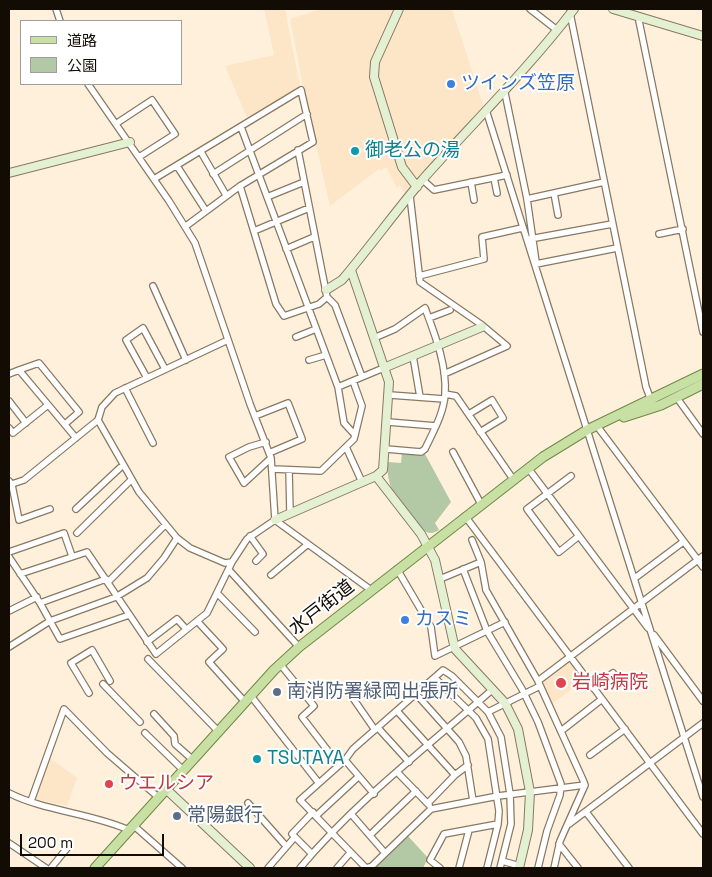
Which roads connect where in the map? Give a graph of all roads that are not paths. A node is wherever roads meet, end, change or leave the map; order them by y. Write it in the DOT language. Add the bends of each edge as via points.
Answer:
graph roads {
  1 [pos="399,9"];
  2 [pos="530,9"];
  3 [pos="613,9"];
  4 [pos="572,11"];
  5 [pos="641,17"];
  6 [pos="557,30"];
  7 [pos="703,36"];
  8 [pos="89,85"];
  9 [pos="505,93"];
  10 [pos="486,110"];
  11 [pos="306,114"];
  12 [pos="117,123"];
  13 [pos="241,127"];
  14 [pos="130,142"];
  15 [pos="250,150"];
  16 [pos="298,150"];
  17 [pos="201,152"];
  18 [pos="140,157"];
  19 [pos="177,166"];
  20 [pos="9,173"];
  21 [pos="213,174"];
  22 [pos="259,174"];
  23 [pos="506,175"];
  24 [pos="494,178"];
  25 [pos="154,179"];
  26 [pos="423,180"];
  27 [pos="304,182"];
  28 [pos="471,182"];
  29 [pos="604,182"];
  30 [pos="240,186"];
  31 [pos="417,187"];
  32 [pos="497,193"];
  33 [pos="554,193"];
  34 [pos="226,195"];
  35 [pos="410,196"];
  36 [pos="267,197"];
  37 [pos="527,199"];
  38 [pos="474,200"];
  39 [pos="309,208"];
  40 [pos="206,211"];
  41 [pos="558,214"];
  42 [pos="276,223"];
  43 [pos="612,224"];
  44 [pos="186,226"];
  45 [pos="522,228"];
  46 [pos="683,229"];
  47 [pos="254,231"];
  48 [pos="660,234"];
  49 [pos="314,236"];
  50 [pos="530,239"];
  51 [pos="617,248"];
  52 [pos="286,249"];
  53 [pos="536,264"];
  54 [pos="350,270"];
  55 [pos="419,276"];
  56 [pos="153,286"];
  57 [pos="327,293"];
  58 [pos="308,307"];
  59 [pos="450,310"];
  60 [pos="428,318"];
  61 [pos="482,327"];
  62 [pos="316,329"];
  63 [pos="703,332"];
  64 [pos="296,337"];
  65 [pos="374,338"];
  66 [pos="228,340"];
  67 [pos="439,345"];
  68 [pos="326,355"];
  69 [pos="412,356"];
  70 [pos="186,360"];
  71 [pos="309,360"];
  72 [pos="386,367"];
  73 [pos="165,369"];
  74 [pos="19,370"];
  75 [pos="9,374"];
  76 [pos="444,374"];
  77 [pos="703,374"];
  78 [pos="362,377"];
  79 [pos="147,378"];
  80 [pos="353,381"];
  81 [pos="703,384"];
  82 [pos="125,388"];
  83 [pos="338,388"];
  84 [pos="390,394"];
  85 [pos="420,397"];
  86 [pos="445,397"];
  87 [pos="677,398"];
  88 [pos="651,400"];
  89 [pos="9,401"];
  90 [pos="48,405"];
  91 [pos="468,414"];
  92 [pos="255,416"];
  93 [pos="98,420"];
  94 [pos="609,420"];
  95 [pos="388,422"];
  96 [pos="26,423"];
  97 [pos="65,424"];
  98 [pos="436,426"];
  99 [pos="597,426"];
  100 [pos="9,428"];
  101 [pos="587,430"];
  102 [pos="480,432"];
  103 [pos="703,434"];
  104 [pos="355,435"];
  105 [pos="76,438"];
  106 [pos="266,442"];
  107 [pos="153,443"];
  108 [pos="346,447"];
  109 [pos="386,449"];
  110 [pos="453,452"];
  111 [pos="270,456"];
  112 [pos="123,465"];
  113 [pos="528,468"];
  114 [pos="273,469"];
  115 [pos="289,470"];
  116 [pos="376,476"];
  117 [pos="571,476"];
  118 [pos="513,479"];
  119 [pos="131,480"];
  120 [pos="362,482"];
  121 [pos="10,484"];
  122 [pos="547,493"];
  123 [pos="481,504"];
  124 [pos="76,509"];
  125 [pos="50,510"];
  126 [pos="290,513"];
  127 [pos="465,516"];
  128 [pos="275,520"];
  129 [pos="165,525"];
  130 [pos="77,533"];
  131 [pos="250,536"];
  132 [pos="579,536"];
  133 [pos="177,538"];
  134 [pos="472,540"];
  135 [pos="683,542"];
  136 [pos="308,544"];
  137 [pos="427,546"];
  138 [pos="9,552"];
  139 [pos="72,556"];
  140 [pos="9,557"];
  141 [pos="701,558"];
  142 [pos="256,561"];
  143 [pos="232,562"];
  144 [pos="481,562"];
  145 [pos="703,567"];
  146 [pos="397,569"];
  147 [pos="230,570"];
  148 [pos="463,570"];
  149 [pos="20,574"];
  150 [pos="271,576"];
  151 [pos="635,578"];
  152 [pos="440,579"];
  153 [pos="107,581"];
  154 [pos="371,590"];
  155 [pos="217,593"];
  156 [pos="116,597"];
  157 [pos="39,600"];
  158 [pos="642,603"];
  159 [pos="634,609"];
  160 [pos="9,612"];
  161 [pos="129,615"];
  162 [pos="50,621"];
  163 [pos="197,621"];
  164 [pos="505,622"];
  165 [pos="186,629"];
  166 [pos="487,631"];
  167 [pos="255,632"];
  168 [pos="651,632"];
  169 [pos="148,642"];
  170 [pos="454,646"];
  171 [pos="9,647"];
  172 [pos="299,647"];
  173 [pos="569,657"];
  174 [pos="148,659"];
  175 [pos="280,664"];
  176 [pos="613,673"];
  177 [pos="435,678"];
  178 [pos="110,681"];
  179 [pos="539,683"];
  180 [pos="103,684"];
  181 [pos="593,688"];
  182 [pos="493,689"];
  183 [pos="348,691"];
  184 [pos="89,693"];
  185 [pos="524,693"];
  186 [pos="417,695"];
  187 [pos="248,699"];
  188 [pos="602,699"];
  189 [pos="703,700"];
  190 [pos="479,702"];
  191 [pos="505,703"];
  192 [pos="468,710"];
  193 [pos="398,712"];
  194 [pos="488,712"];
  195 [pos="154,714"];
  196 [pos="140,722"];
  197 [pos="703,724"];
  198 [pos="447,728"];
  199 [pos="377,729"];
  200 [pos="624,729"];
  201 [pos="561,731"];
  202 [pos="219,732"];
  203 [pos="145,733"];
  204 [pos="685,738"];
  205 [pos="428,745"];
  206 [pos="590,755"];
  207 [pos="192,760"];
  208 [pos="344,760"];
  209 [pos="409,762"];
  210 [pos="650,763"];
  211 [pos="338,764"];
  212 [pos="468,766"];
  213 [pos="183,770"];
  214 [pos="398,772"];
  215 [pos="454,775"];
  216 [pos="358,777"];
  217 [pos="318,782"];
  218 [pos="585,785"];
  219 [pos="166,789"];
  220 [pos="562,789"];
  221 [pos="416,791"];
  222 [pos="530,792"];
  223 [pos="9,793"];
  224 [pos="374,794"];
  225 [pos="510,794"];
  226 [pos="498,796"];
  227 [pos="158,797"];
  228 [pos="703,797"];
  229 [pos="31,801"];
  230 [pos="473,801"];
  231 [pos="248,803"];
  232 [pos="430,806"];
  233 [pos="586,812"];
  234 [pos="315,814"];
  235 [pos="352,815"];
  236 [pos="498,824"];
  237 [pos="567,826"];
  238 [pos="131,827"];
  239 [pos="469,830"];
  240 [pos="332,833"];
  241 [pos="703,834"];
  242 [pos="370,835"];
  243 [pos="294,838"];
  244 [pos="9,843"];
  245 [pos="559,844"];
  246 [pos="286,846"];
  247 [pos="68,847"];
  248 [pos="385,852"];
  249 [pos="350,853"];
  250 [pos="312,854"];
  251 [pos="502,861"];
  252 [pos="519,867"];
  253 [pos="46,868"];
  254 [pos="51,868"];
  255 [pos="95,868"];
  256 [pos="182,868"];
  257 [pos="250,868"];
  258 [pos="268,868"];
  259 [pos="300,868"];
  260 [pos="338,868"];
  261 [pos="440,868"];
  262 [pos="459,868"];
  263 [pos="487,868"];
  264 [pos="500,868"];
  265 [pos="538,868"];
  266 [pos="554,868"];
  267 [pos="578,868"];
  268 [pos="629,868"];
  1 -- 31 [label="street" via="376,62 374,77 402,167"];
  2 -- 6 [label="street"];
  3 -- 5 [label="street"];
  4 -- 6 [label="street"];
  4 -- 29 [label="street"];
  5 -- 7 [label="street"];
  5 -- 46 [label="street" via="639,21"];
  6 -- 9 [label="street"];
  8 -- 12 [label="street"];
  9 -- 10 [label="street"];
  9 -- 37 [label="street"];
  10 -- 23 [label="street"];
  10 -- 26 [label="street"];
  11 -- 13 [label="street" via="301,90"];
  11 -- 15 [label="street"];
  11 -- 16 [label="street" via="313,142"];
  12 -- 14 [label="street"];
  12 -- 18 [label="street" via="152,100 174,134"];
  13 -- 15 [label="street"];
  13 -- 17 [label="street"];
  14 -- 18 [label="street"];
  14 -- 20 [label="street"];
  15 -- 21 [label="street"];
  15 -- 22 [label="street"];
  16 -- 22 [label="street"];
  16 -- 27 [label="street"];
  17 -- 19 [label="street"];
  17 -- 21 [label="street"];
  18 -- 25 [label="street"];
  19 -- 25 [label="street"];
  19 -- 40 [label="street"];
  21 -- 34 [label="street"];
  22 -- 30 [label="street"];
  22 -- 36 [label="street"];
  23 -- 24 [label="street"];
  23 -- 45 [label="street"];
  24 -- 28 [label="street"];
  24 -- 32 [label="street"];
  25 -- 44 [label="street"];
  26 -- 28 [label="street" via="434,190"];
  26 -- 31 [label="street"];
  27 -- 36 [label="street"];
  27 -- 39 [label="street"];
  28 -- 38 [label="street"];
  29 -- 33 [label="street"];
  29 -- 43 [label="street"];
  30 -- 34 [label="street"];
  30 -- 47 [label="street"];
  31 -- 35 [label="street"];
  33 -- 37 [label="street"];
  33 -- 41 [label="street"];
  34 -- 40 [label="street"];
  35 -- 54 [label="street"];
  35 -- 55 [label="street"];
  36 -- 42 [label="street"];
  37 -- 50 [label="street"];
  39 -- 42 [label="street"];
  39 -- 49 [label="street"];
  40 -- 44 [label="street"];
  42 -- 47 [label="street"];
  42 -- 52 [label="street"];
  43 -- 50 [label="street"];
  43 -- 51 [label="street"];
  44 -- 66 [label="street" via="195,243"];
  45 -- 50 [label="street"];
  45 -- 55 [label="street" via="482,237 484,260"];
  46 -- 48 [label="street"];
  46 -- 63 [label="street"];
  47 -- 58 [label="street" via="276,304 284,316"];
  49 -- 52 [label="street"];
  49 -- 57 [label="street"];
  50 -- 53 [label="street"];
  51 -- 53 [label="street"];
  51 -- 88 [label="street"];
  52 -- 58 [label="street"];
  53 -- 101 [label="street"];
  54 -- 57 [label="street"];
  54 -- 65 [label="street"];
  55 -- 61 [label="street" via="420,282"];
  56 -- 70 [label="street"];
  57 -- 58 [label="street" via="319,304"];
  57 -- 78 [label="street"];
  58 -- 62 [label="street"];
  59 -- 60 [label="street"];
  60 -- 65 [label="street" via="425,308 395,329"];
  60 -- 67 [label="street"];
  61 -- 67 [label="street"];
  61 -- 76 [label="street" via="507,346"];
  62 -- 64 [label="street"];
  62 -- 68 [label="street"];
  65 -- 72 [label="street"];
  66 -- 70 [label="street"];
  66 -- 92 [label="street"];
  67 -- 69 [label="street"];
  67 -- 76 [label="street"];
  68 -- 71 [label="street"];
  68 -- 83 [label="street"];
  69 -- 72 [label="street"];
  69 -- 85 [label="street"];
  70 -- 73 [label="street"];
  72 -- 78 [label="street"];
  72 -- 84 [label="street"];
  73 -- 79 [label="street"];
  73 -- 79 [label="street" via="143,328 126,340"];
  74 -- 75 [label="street"];
  74 -- 90 [label="street"];
  74 -- 97 [label="street" via="39,363 79,412"];
  76 -- 86 [label="street"];
  77 -- 88 [label="main road, 水戸街道"];
  78 -- 80 [label="street"];
  79 -- 82 [label="street"];
  80 -- 83 [label="street"];
  80 -- 104 [label="street" via="362,406"];
  81 -- 87 [label="main road, 水戸街道"];
  82 -- 93 [label="street" via="105,402"];
  82 -- 107 [label="street"];
  83 -- 104 [label="street" via="344,423"];
  84 -- 85 [label="street"];
  84 -- 95 [label="street"];
  85 -- 86 [label="street"];
  86 -- 91 [label="street" via="456,396"];
  86 -- 98 [label="street"];
  87 -- 94 [label="main road, 水戸街道"];
  87 -- 103 [label="street"];
  88 -- 94 [label="main road, 水戸街道"];
  89 -- 96 [label="street"];
  90 -- 96 [label="street"];
  90 -- 97 [label="street"];
  91 -- 102 [label="street"];
  91 -- 102 [label="street" via="492,400 503,418"];
  92 -- 106 [label="street"];
  92 -- 111 [label="street" via="288,403 292,412 302,439"];
  93 -- 105 [label="street"];
  93 -- 112 [label="street"];
  94 -- 99 [label="main road, 水戸街道"];
  95 -- 98 [label="street"];
  95 -- 109 [label="street"];
  96 -- 100 [label="street" via="13,433"];
  97 -- 105 [label="street"];
  98 -- 109 [label="street" via="421,452"];
  99 -- 101 [label="main road, 水戸街道"];
  99 -- 135 [label="street"];
  101 -- 113 [label="main road, 水戸街道"];
  101 -- 151 [label="street"];
  102 -- 118 [label="street"];
  104 -- 108 [label="street"];
  105 -- 121 [label="street" via="24,480"];
  106 -- 111 [label="street"];
  106 -- 111 [label="street" via="230,456 244,483"];
  108 -- 115 [label="street" via="321,471"];
  108 -- 120 [label="street"];
  109 -- 116 [label="street" via="383,470"];
  110 -- 123 [label="street"];
  111 -- 114 [label="street"];
  112 -- 119 [label="street"];
  112 -- 124 [label="street"];
  113 -- 118 [label="main road, 水戸街道"];
  113 -- 122 [label="street"];
  114 -- 115 [label="street"];
  114 -- 128 [label="street"];
  115 -- 126 [label="street"];
  116 -- 120 [label="street"];
  116 -- 137 [label="street"];
  117 -- 122 [label="street"];
  118 -- 123 [label="main road, 水戸街道"];
  119 -- 129 [label="street"];
  119 -- 130 [label="street"];
  120 -- 126 [label="street"];
  121 -- 125 [label="street" via="19,520"];
  122 -- 132 [label="street"];
  122 -- 132 [label="street" via="527,509 559,552"];
  123 -- 127 [label="main road, 水戸街道"];
  126 -- 128 [label="street"];
  127 -- 137 [label="main road, 水戸街道"];
  127 -- 173 [label="street"];
  128 -- 131 [label="street"];
  128 -- 136 [label="street"];
  129 -- 133 [label="street"];
  129 -- 153 [label="street"];
  131 -- 142 [label="street" via="263,554"];
  131 -- 143 [label="street"];
  132 -- 159 [label="street"];
  133 -- 143 [label="street" via="190,548 225,563"];
  133 -- 156 [label="street" via="147,578"];
  134 -- 144 [label="street"];
  135 -- 141 [label="street"];
  135 -- 151 [label="street"];
  136 -- 150 [label="street"];
  136 -- 154 [label="street"];
  137 -- 146 [label="main road, 水戸街道"];
  137 -- 152 [label="street"];
  138 -- 139 [label="street" via="64,533"];
  139 -- 149 [label="street"];
  139 -- 153 [label="street" via="87,552"];
  140 -- 149 [label="street"];
  141 -- 145 [label="street"];
  141 -- 158 [label="street"];
  143 -- 147 [label="street"];
  144 -- 148 [label="street"];
  144 -- 164 [label="street" via="486,590"];
  146 -- 154 [label="main road, 水戸街道"];
  146 -- 170 [label="street" via="431,627 435,656"];
  147 -- 155 [label="street"];
  147 -- 172 [label="street"];
  148 -- 152 [label="street"];
  148 -- 166 [label="street"];
  149 -- 157 [label="street"];
  151 -- 158 [label="street"];
  152 -- 170 [label="street"];
  153 -- 156 [label="street"];
  153 -- 157 [label="street"];
  154 -- 172 [label="main road, 水戸街道"];
  155 -- 163 [label="street" via="207,613"];
  155 -- 167 [label="street"];
  156 -- 161 [label="street"];
  156 -- 162 [label="street"];
  157 -- 160 [label="street"];
  157 -- 162 [label="street"];
  158 -- 159 [label="street"];
  158 -- 168 [label="street"];
  159 -- 168 [label="street"];
  159 -- 173 [label="street"];
  161 -- 162 [label="street" via="60,639"];
  161 -- 169 [label="street"];
  162 -- 171 [label="street"];
  163 -- 165 [label="street"];
  163 -- 187 [label="street" via="223,649 209,662"];
  164 -- 166 [label="street"];
  164 -- 179 [label="street"];
  165 -- 169 [label="street" via="177,619"];
  165 -- 169 [label="street" via="156,654"];
  166 -- 170 [label="street"];
  166 -- 185 [label="street"];
  168 -- 189 [label="street"];
  168 -- 204 [label="street"];
  170 -- 182 [label="street"];
  172 -- 175 [label="main road, 水戸街道"];
  173 -- 179 [label="street"];
  173 -- 181 [label="street"];
  174 -- 202 [label="street"];
  175 -- 187 [label="main road, 水戸街道"];
  175 -- 211 [label="street" via="314,706 302,717"];
  176 -- 181 [label="street"];
  177 -- 186 [label="street"];
  177 -- 190 [label="street" via="443,670"];
  177 -- 192 [label="street"];
  178 -- 184 [label="street" via="92,650 71,663"];
  179 -- 185 [label="street"];
  179 -- 201 [label="street"];
  180 -- 196 [label="street"];
  181 -- 188 [label="street"];
  182 -- 190 [label="street"];
  182 -- 191 [label="street"];
  183 -- 199 [label="street"];
  185 -- 191 [label="street"];
  185 -- 220 [label="street" via="553,758"];
  186 -- 193 [label="street"];
  186 -- 198 [label="street"];
  187 -- 202 [label="main road, 水戸街道"];
  187 -- 217 [label="street"];
  188 -- 200 [label="street"];
  188 -- 201 [label="street"];
  190 -- 192 [label="street"];
  190 -- 194 [label="street"];
  191 -- 194 [label="street"];
  191 -- 222 [label="street" via="518,729"];
  192 -- 198 [label="street"];
  192 -- 226 [label="street" via="488,739"];
  193 -- 199 [label="street"];
  193 -- 205 [label="street"];
  194 -- 225 [label="street" via="501,737"];
  195 -- 207 [label="street" via="174,736 175,744"];
  197 -- 204 [label="street"];
  198 -- 205 [label="street"];
  198 -- 212 [label="street" via="459,742"];
  199 -- 208 [label="street"];
  199 -- 209 [label="street"];
  200 -- 206 [label="street"];
  200 -- 210 [label="street"];
  201 -- 218 [label="street"];
  202 -- 207 [label="main road, 水戸街道"];
  203 -- 213 [label="street"];
  204 -- 210 [label="street"];
  204 -- 228 [label="street"];
  205 -- 209 [label="street"];
  205 -- 215 [label="street"];
  207 -- 213 [label="main road, 水戸街道"];
  208 -- 211 [label="street"];
  208 -- 216 [label="street"];
  209 -- 214 [label="street"];
  210 -- 233 [label="street"];
  210 -- 241 [label="street"];
  211 -- 217 [label="street"];
  212 -- 215 [label="street"];
  212 -- 230 [label="street"];
  213 -- 219 [label="main road, 水戸街道"];
  214 -- 221 [label="street"];
  214 -- 224 [label="street"];
  215 -- 232 [label="street"];
  216 -- 224 [label="street"];
  216 -- 234 [label="street"];
  217 -- 234 [label="street" via="300,800"];
  218 -- 220 [label="street"];
  218 -- 237 [label="street"];
  219 -- 227 [label="main road, 水戸街道"];
  219 -- 257 [label="street"];
  220 -- 222 [label="street"];
  220 -- 265 [label="street" via="546,831"];
  221 -- 232 [label="street"];
  221 -- 242 [label="street"];
  222 -- 225 [label="street"];
  222 -- 252 [label="street" via="528,830"];
  223 -- 229 [label="street"];
  224 -- 235 [label="street"];
  225 -- 226 [label="street"];
  225 -- 251 [label="street" via="511,824"];
  226 -- 230 [label="street"];
  226 -- 236 [label="street"];
  227 -- 229 [label="street" via="124,769 64,709"];
  227 -- 238 [label="main road, 水戸街道"];
  229 -- 238 [label="street"];
  230 -- 232 [label="street"];
  231 -- 246 [label="street"];
  232 -- 248 [label="street"];
  233 -- 237 [label="street"];
  233 -- 268 [label="street"];
  234 -- 240 [label="street"];
  234 -- 243 [label="street" via="292,834"];
  235 -- 240 [label="street"];
  235 -- 242 [label="street"];
  236 -- 239 [label="street"];
  236 -- 263 [label="street"];
  237 -- 245 [label="street"];
  238 -- 255 [label="main road, 水戸街道"];
  238 -- 256 [label="street"];
  239 -- 261 [label="street" via="444,834 430,860"];
  239 -- 262 [label="street"];
  240 -- 249 [label="street"];
  240 -- 250 [label="street"];
  242 -- 248 [label="street"];
  243 -- 246 [label="street"];
  243 -- 250 [label="street"];
  244 -- 253 [label="street"];
  245 -- 266 [label="street"];
  245 -- 267 [label="street"];
  246 -- 258 [label="street"];
  247 -- 254 [label="street"];
  248 -- 249 [label="street" via="366,868"];
  249 -- 260 [label="street"];
  250 -- 259 [label="street"];
  251 -- 252 [label="street"];
  251 -- 264 [label="street"];
}
